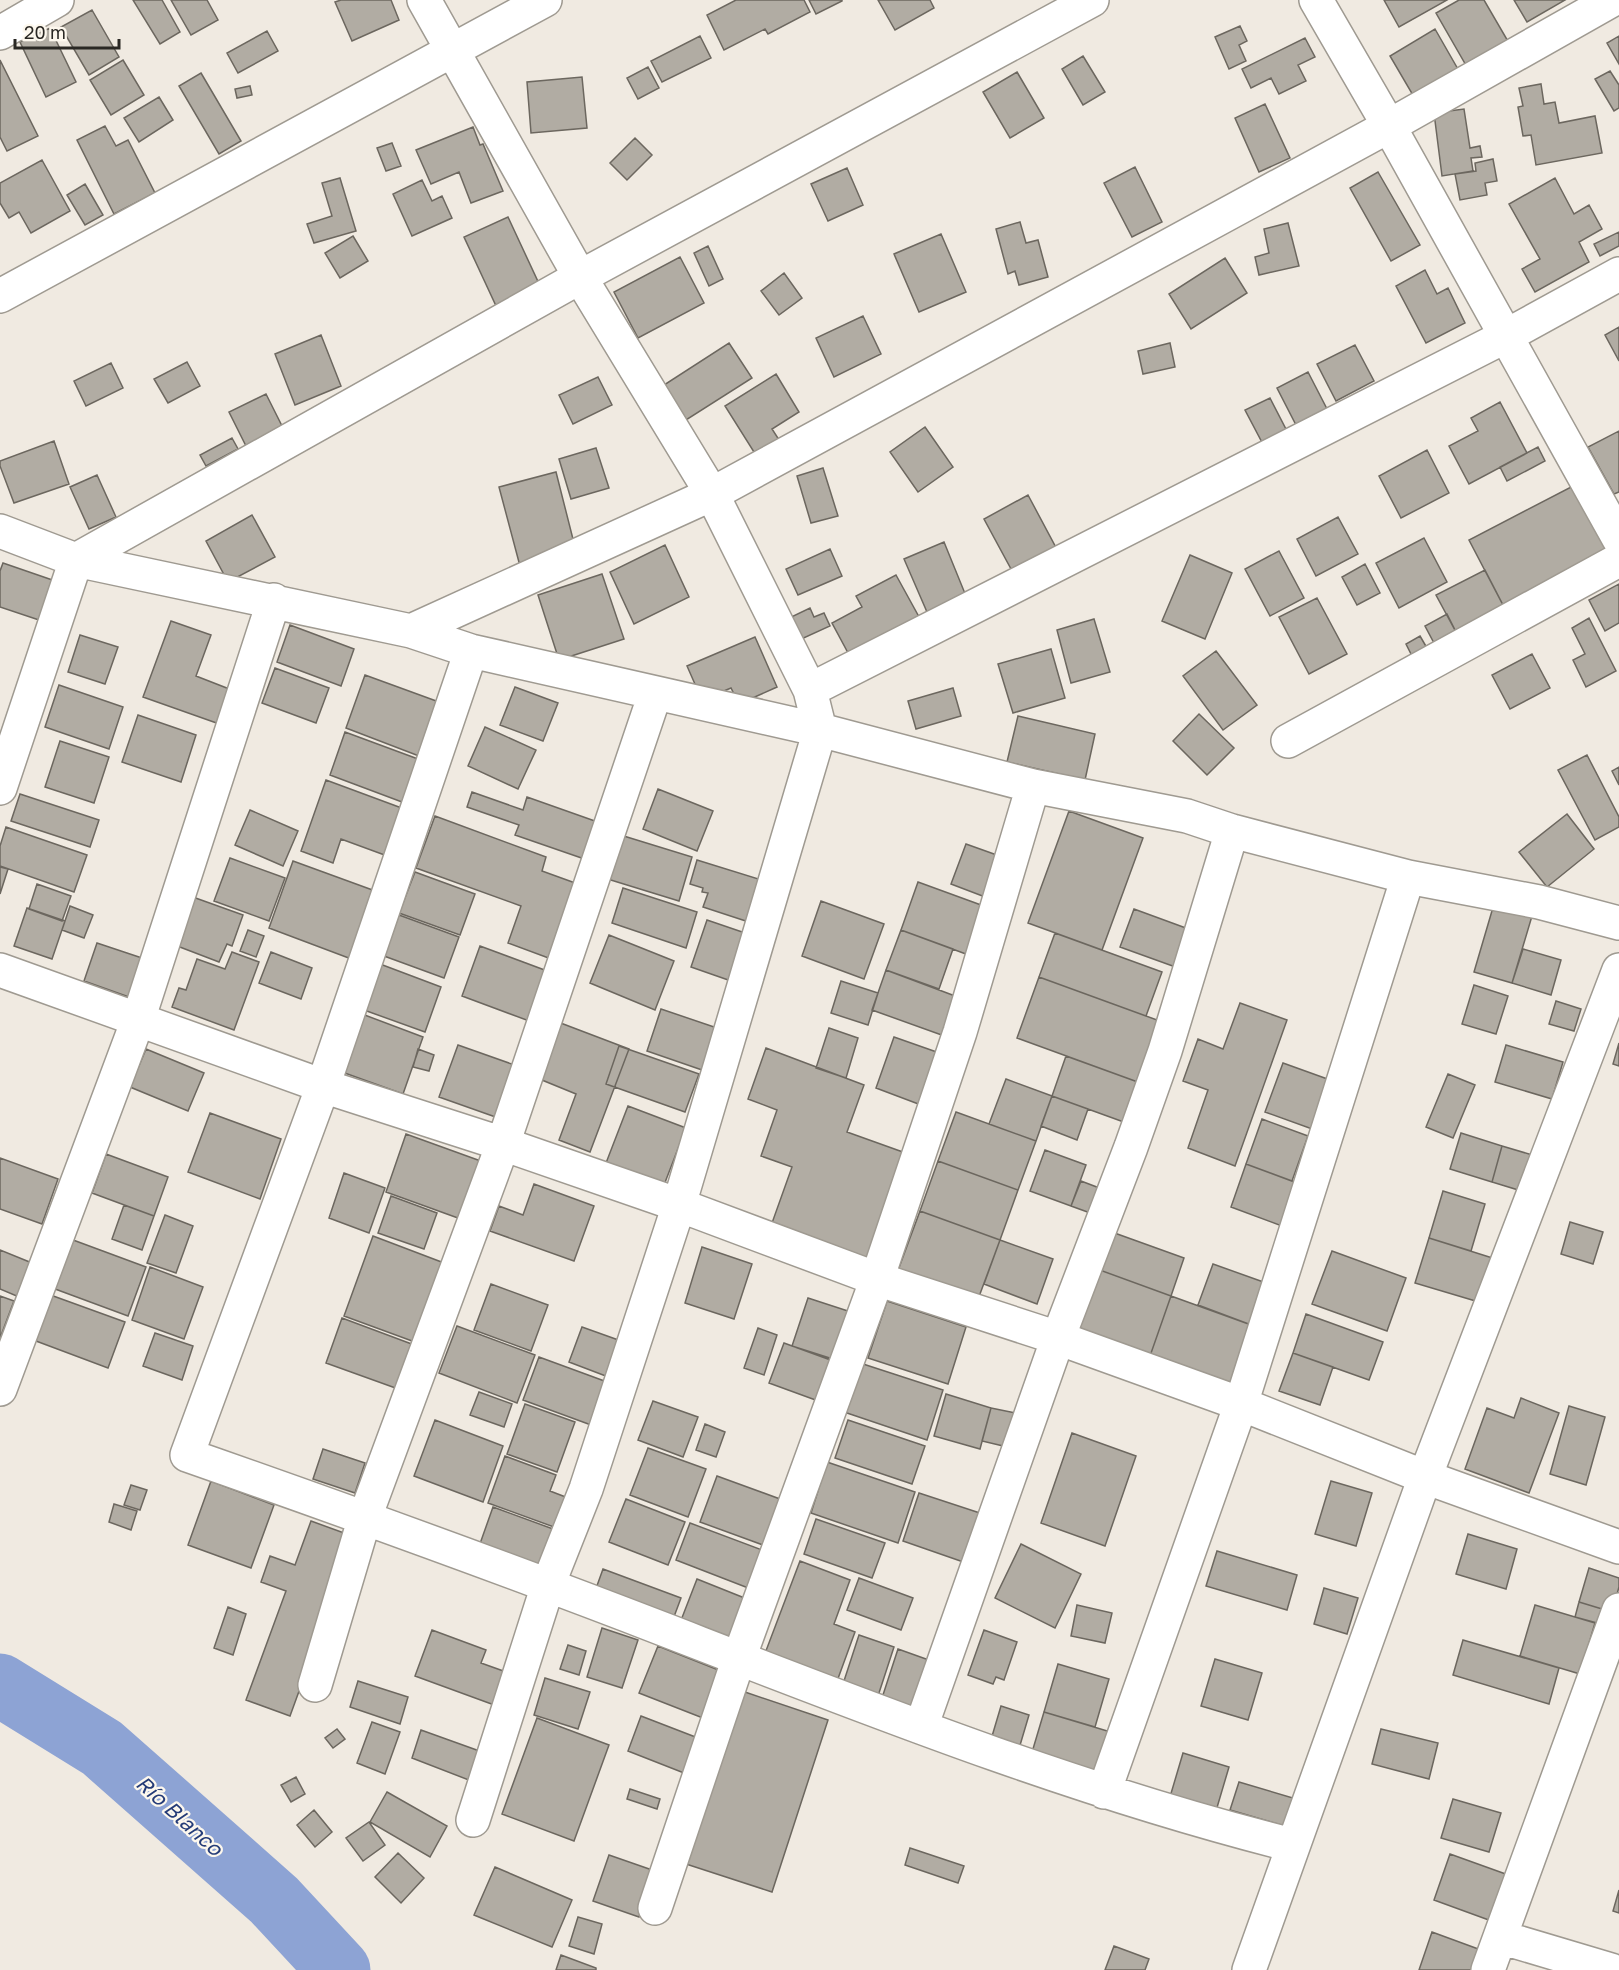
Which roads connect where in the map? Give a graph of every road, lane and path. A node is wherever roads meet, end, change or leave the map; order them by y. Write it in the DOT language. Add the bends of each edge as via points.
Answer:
graph roads {
  1 [pos="57,0"];
  2 [pos="424,0"];
  3 [pos="545,0"];
  4 [pos="1092,0"];
  5 [pos="1316,0"];
  6 [pos="1612,0"];
  7 [pos="0,33"];
  8 [pos="453,50"];
  9 [pos="1389,126"];
  10 [pos="1619,274"];
  11 [pos="580,277"];
  12 [pos="0,296"];
  13 [pos="1506,336"];
  14 [pos="712,494"];
  15 [pos="0,531"];
  16 [pos="1619,539"];
  17 [pos="76,560"];
  18 [pos="1619,560"];
  19 [pos="274,600"];
  20 [pos="411,631"];
  21 [pos="471,651"];
  22 [pos="810,690"];
  23 [pos="655,694"];
  24 [pos="820,730"];
  25 [pos="1288,741"];
  26 [pos="1033,786"];
  27 [pos="0,788"];
  28 [pos="1232,831"];
  29 [pos="1408,877"];
  30 [pos="1619,923"];
  31 [pos="0,970"];
  32 [pos="1619,970"];
  33 [pos="138,1020"];
  34 [pos="323,1086"];
  35 [pos="503,1144"];
  36 [pos="678,1205"];
  37 [pos="877,1278"];
  38 [pos="1058,1338"];
  39 [pos="0,1389"];
  40 [pos="1241,1404"];
  41 [pos="1425,1477"];
  42 [pos="365,1517"];
  43 [pos="1619,1547"];
  44 [pos="548,1585"];
  45 [pos="1619,1610"];
  46 [pos="738,1658"];
  47 [pos="315,1685"];
  48 [pos="921,1727"];
  49 [pos="1104,1792"];
  50 [pos="473,1820"];
  51 [pos="1292,1845"];
  52 [pos="655,1908"];
  53 [pos="1500,1937"];
  54 [pos="1249,1970"];
  55 [pos="1488,1970"];
  56 [pos="1611,1970"];
  1 -- 7 [label="street"];
  2 -- 8 [label="street"];
  3 -- 8 [label="street"];
  4 -- 11 [label="street"];
  5 -- 9 [label="street"];
  6 -- 9 [label="street"];
  8 -- 11 [label="street"];
  8 -- 12 [label="street"];
  9 -- 13 [label="street"];
  9 -- 14 [label="street"];
  10 -- 13 [label="street"];
  11 -- 14 [label="street"];
  11 -- 17 [label="street"];
  13 -- 16 [label="street"];
  13 -- 22 [label="street"];
  14 -- 20 [label="street"];
  14 -- 22 [label="street"];
  15 -- 17 [label="street"];
  17 -- 19 [label="street"];
  17 -- 27 [label="street"];
  18 -- 25 [label="street"];
  19 -- 20 [label="street"];
  19 -- 33 [label="street"];
  20 -- 21 [label="street"];
  21 -- 23 [label="street"];
  21 -- 34 [label="street"];
  22 -- 24 [label="street"];
  23 -- 24 [label="street"];
  23 -- 35 [label="street"];
  24 -- 26 [label="street"];
  24 -- 36 [label="street"];
  26 -- 28 [label="street" via="1187,816"];
  26 -- 37 [label="street" via="960,1032"];
  28 -- 29 [label="street"];
  28 -- 38 [label="street" via="1165,1051"];
  29 -- 30 [label="street" via="1539,902"];
  29 -- 40 [label="street"];
  31 -- 33 [label="street"];
  32 -- 41 [label="street"];
  33 -- 34 [label="street"];
  33 -- 39 [label="street"];
  34 -- 35 [label="street"];
  34 -- 42 [label="street" via="187,1455"];
  35 -- 36 [label="street"];
  35 -- 42 [label="street"];
  36 -- 37 [label="street"];
  36 -- 44 [label="street" via="586,1488"];
  37 -- 38 [label="street"];
  37 -- 46 [label="street"];
  38 -- 40 [label="street"];
  38 -- 48 [label="street"];
  40 -- 41 [label="street"];
  40 -- 49 [label="street"];
  41 -- 43 [label="street"];
  41 -- 51 [label="street"];
  42 -- 44 [label="street"];
  42 -- 47 [label="street"];
  44 -- 46 [label="street"];
  44 -- 50 [label="street"];
  45 -- 53 [label="street"];
  46 -- 48 [label="street"];
  46 -- 52 [label="street"];
  48 -- 49 [label="street"];
  49 -- 51 [label="street"];
  51 -- 54 [label="street"];
  53 -- 55 [label="street"];
  53 -- 56 [label="street"];
}
